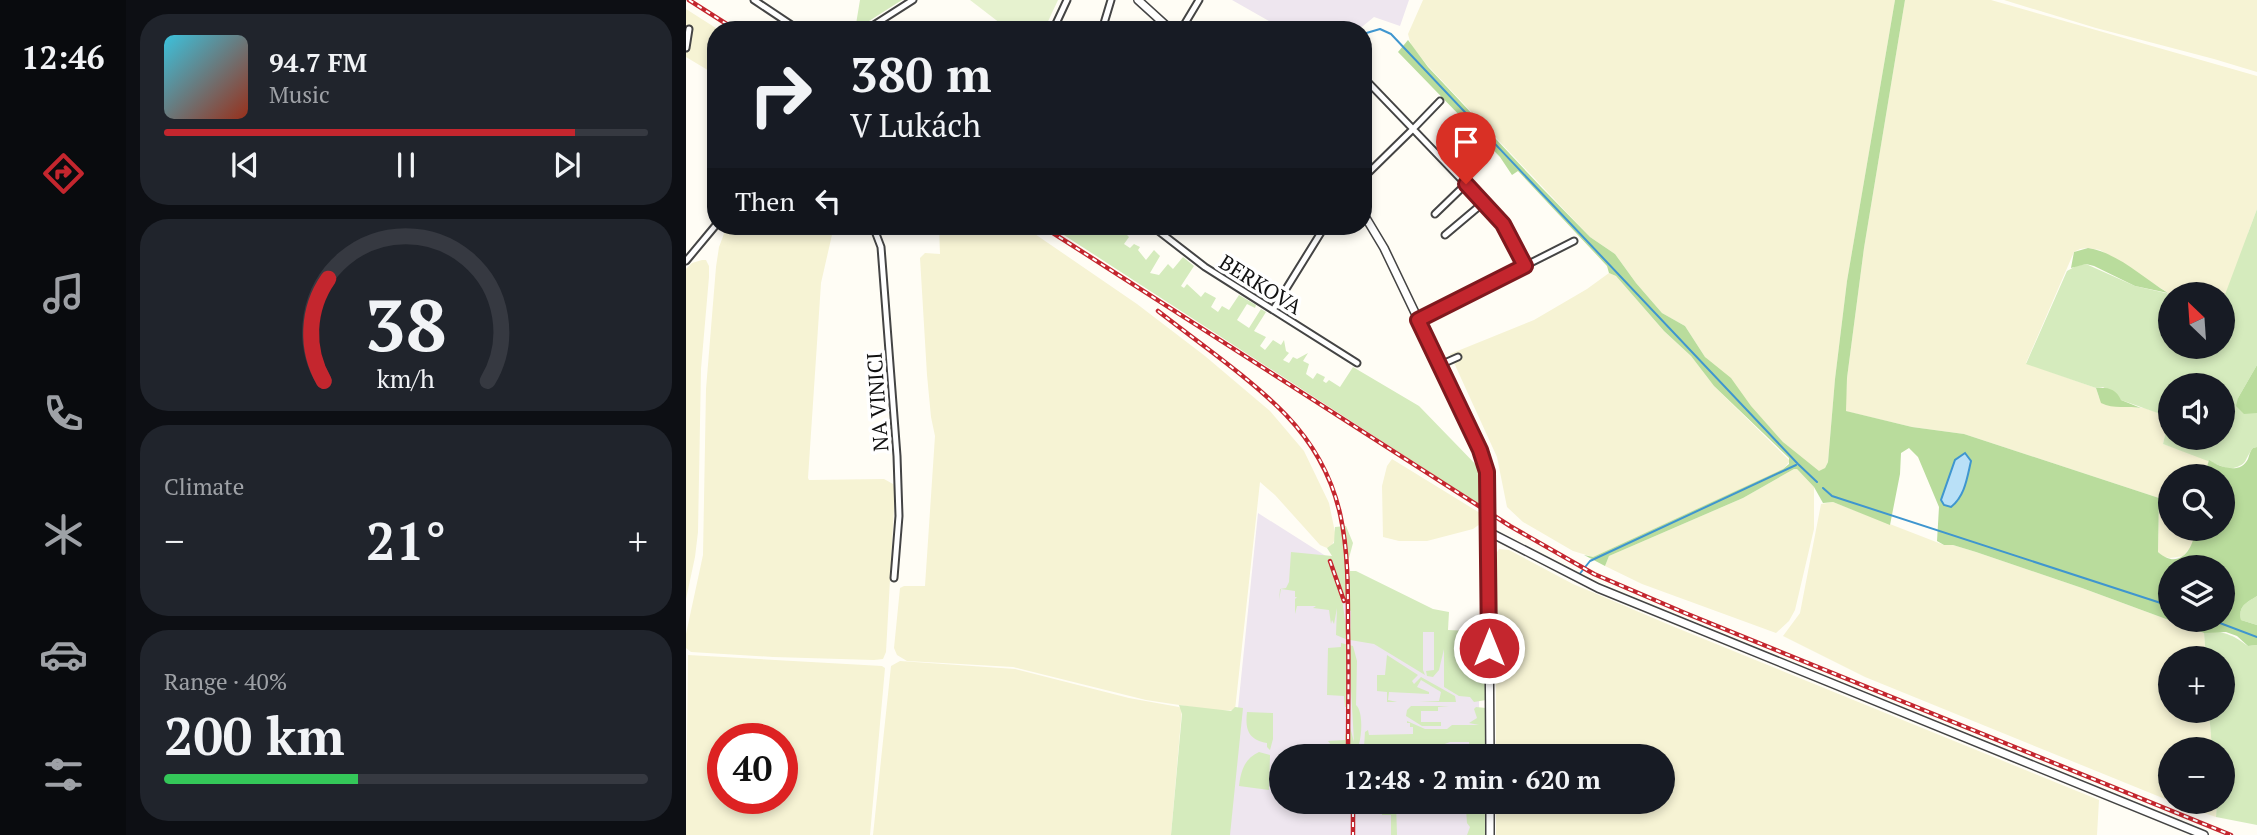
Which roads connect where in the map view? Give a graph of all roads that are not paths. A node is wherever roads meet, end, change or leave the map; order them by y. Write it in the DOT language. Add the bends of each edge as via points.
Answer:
graph roads {
  1 [pos="754,0"];
  2 [pos="913,0"];
  3 [pos="1067,0"];
  4 [pos="1111,0"];
  5 [pos="1138,0"];
  6 [pos="1199,0"];
  7 [pos="786,21"];
  8 [pos="880,21"];
  9 [pos="1057,21"];
  10 [pos="1105,21"];
  11 [pos="1161,21"];
  12 [pos="1186,21"];
  13 [pos="689,29"];
  14 [pos="686,48"];
  15 [pos="1372,89"];
  16 [pos="1440,101"];
  17 [pos="1413,129"];
  18 [pos="1372,169"];
  19 [pos="1466,184"];
  20 [pos="1483,202"];
  21 [pos="1435,214"];
  22 [pos="1372,227"];
  23 [pos="708,235"];
  24 [pos="878,235"];
  25 [pos="1163,235"];
  26 [pos="1319,235"];
  27 [pos="1445,235"];
  28 [pos="1574,241"];
  29 [pos="686,261"];
  30 [pos="1525,266"];
  31 [pos="1273,310"];
  32 [pos="1418,320"];
  33 [pos="1458,357"];
  34 [pos="1357,363"];
  35 [pos="1440,365"];
  36 [pos="1489,532"];
  37 [pos="894,578"];
  38 [pos="1490,744"];
  39 [pos="1490,814"];
  40 [pos="1490,835"];
  41 [pos="2204,835"];
  1 -- 7 [label="street"];
  2 -- 8 [label="street"];
  3 -- 9 [label="street"];
  4 -- 10 [label="street"];
  5 -- 11 [label="street"];
  6 -- 12 [label="street"];
  13 -- 14 [label="street"];
  15 -- 17 [label="street"];
  16 -- 17 [label="street"];
  17 -- 18 [label="street"];
  17 -- 19 [label="street"];
  19 -- 20 [label="street"];
  19 -- 21 [label="street"];
  20 -- 27 [label="street"];
  20 -- 30 [label="street" via="1505,226"];
  22 -- 32 [label="street"];
  23 -- 29 [label="street"];
  24 -- 37 [label="street, NA VINICI" via="897,456"];
  25 -- 31 [label="street, BERKOVA"];
  26 -- 31 [label="street"];
  28 -- 30 [label="street"];
  30 -- 32 [label="street"];
  31 -- 34 [label="street, BERKOVA"];
  32 -- 35 [label="street"];
  33 -- 35 [label="street"];
  35 -- 36 [label="street" via="1483,458"];
  36 -- 38 [label="street"];
  36 -- 41 [label="street" via="1577,578"];
  39 -- 40 [label="street"];
}
